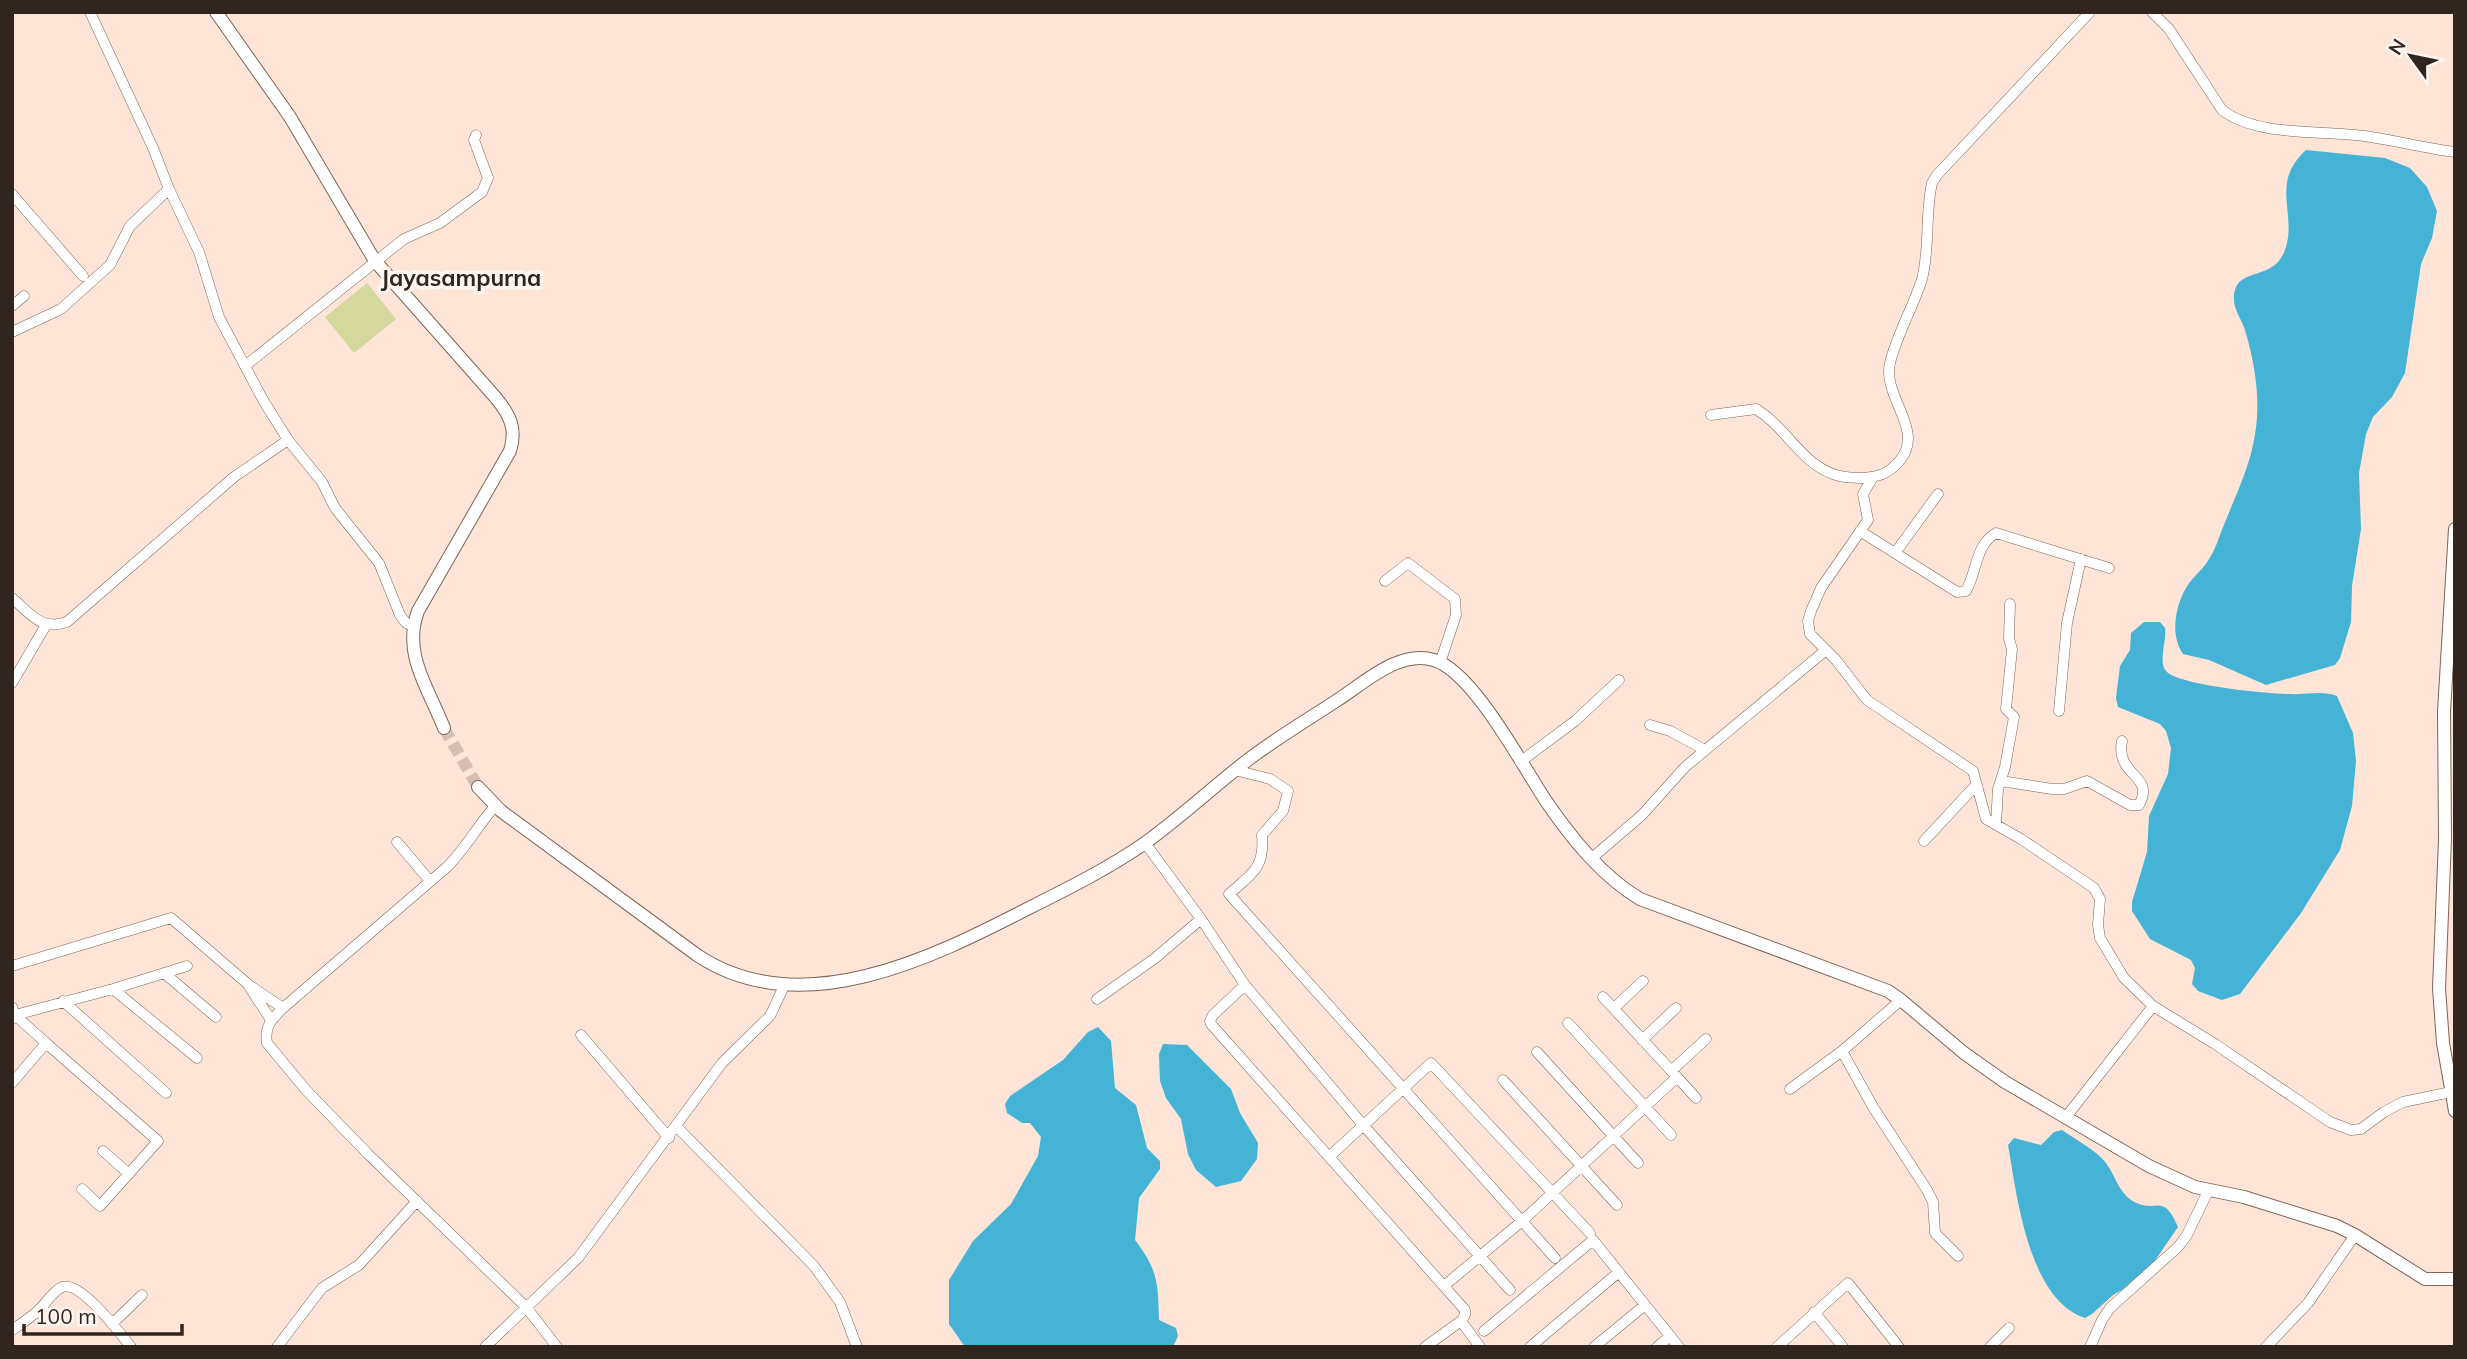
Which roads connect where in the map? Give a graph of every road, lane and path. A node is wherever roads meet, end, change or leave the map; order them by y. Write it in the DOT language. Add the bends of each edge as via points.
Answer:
graph roads {
  1 [pos="90,12"];
  2 [pos="216,12"];
  3 [pos="2090,12"];
  4 [pos="2152,12"];
  5 [pos="476,135"];
  6 [pos="2455,152"];
  7 [pos="169,189"];
  8 [pos="12,195"];
  9 [pos="375,261"];
  10 [pos="83,276"];
  11 [pos="24,296"];
  12 [pos="12,306"];
  13 [pos="12,332"];
  14 [pos="245,366"];
  15 [pos="1711,415"];
  16 [pos="288,440"];
  17 [pos="1873,477"];
  18 [pos="1938,494"];
  19 [pos="2455,529"];
  20 [pos="1860,531"];
  21 [pos="1895,553"];
  22 [pos="2081,559"];
  23 [pos="2109,568"];
  24 [pos="1385,582"];
  25 [pos="12,598"];
  26 [pos="2010,604"];
  27 [pos="46,625"];
  28 [pos="412,625"];
  29 [pos="1826,650"];
  30 [pos="1440,663"];
  31 [pos="1619,680"];
  32 [pos="12,683"];
  33 [pos="2059,711"];
  34 [pos="2449,711"];
  35 [pos="1650,725"];
  36 [pos="444,728"];
  37 [pos="2122,741"];
  38 [pos="1704,750"];
  39 [pos="1520,762"];
  40 [pos="1235,770"];
  41 [pos="2001,781"];
  42 [pos="1976,785"];
  43 [pos="478,787"];
  44 [pos="496,806"];
  45 [pos="1996,825"];
  46 [pos="1924,841"];
  47 [pos="397,842"];
  48 [pos="2450,842"];
  49 [pos="1145,843"];
  50 [pos="1592,859"];
  51 [pos="430,881"];
  52 [pos="1201,919"];
  53 [pos="12,966"];
  54 [pos="187,966"];
  55 [pos="164,973"];
  56 [pos="1643,981"];
  57 [pos="249,985"];
  58 [pos="785,985"];
  59 [pos="1245,985"];
  60 [pos="113,989"];
  61 [pos="1603,997"];
  62 [pos="1097,999"];
  63 [pos="1901,1000"];
  64 [pos="63,1001"];
  65 [pos="2153,1006"];
  66 [pos="283,1008"];
  67 [pos="1676,1008"];
  68 [pos="1614,1009"];
  69 [pos="13,1014"];
  70 [pos="216,1017"];
  71 [pos="271,1020"];
  72 [pos="1568,1023"];
  73 [pos="581,1035"];
  74 [pos="1706,1039"];
  75 [pos="1642,1040"];
  76 [pos="46,1043"];
  77 [pos="1842,1051"];
  78 [pos="1537,1052"];
  79 [pos="197,1058"];
  80 [pos="1674,1074"];
  81 [pos="1503,1080"];
  82 [pos="12,1083"];
  83 [pos="1404,1089"];
  84 [pos="1790,1089"];
  85 [pos="166,1093"];
  86 [pos="2451,1093"];
  87 [pos="1696,1098"];
  88 [pos="1645,1106"];
  89 [pos="2455,1111"];
  90 [pos="2066,1117"];
  91 [pos="1364,1126"];
  92 [pos="677,1128"];
  93 [pos="1671,1135"];
  94 [pos="1613,1136"];
  95 [pos="669,1138"];
  96 [pos="103,1151"];
  97 [pos="1329,1157"];
  98 [pos="1638,1163"];
  99 [pos="1581,1165"];
  100 [pos="129,1174"];
  101 [pos="82,1189"];
  102 [pos="2209,1189"];
  103 [pos="1551,1193"];
  104 [pos="417,1201"];
  105 [pos="1617,1205"];
  106 [pos="1521,1222"];
  107 [pos="1590,1233"];
  108 [pos="2356,1235"];
  109 [pos="1480,1256"];
  110 [pos="1958,1256"];
  111 [pos="1555,1258"];
  112 [pos="1619,1272"];
  113 [pos="2455,1279"];
  114 [pos="1445,1285"];
  115 [pos="1510,1290"];
  116 [pos="142,1295"];
  117 [pos="1645,1305"];
  118 [pos="526,1307"];
  119 [pos="1814,1312"];
  120 [pos="1461,1321"];
  121 [pos="112,1324"];
  122 [pos="2009,1328"];
  123 [pos="12,1330"];
  124 [pos="1484,1331"];
  125 [pos="1670,1336"];
  126 [pos="131,1347"];
  127 [pos="277,1347"];
  128 [pos="485,1347"];
  129 [pos="557,1347"];
  130 [pos="857,1347"];
  131 [pos="1425,1347"];
  132 [pos="1480,1347"];
  133 [pos="1530,1347"];
  134 [pos="1594,1347"];
  135 [pos="1657,1347"];
  136 [pos="1679,1347"];
  137 [pos="1777,1347"];
  138 [pos="1843,1347"];
  139 [pos="1899,1347"];
  140 [pos="1990,1347"];
  141 [pos="2090,1347"];
  142 [pos="2266,1347"];
  1 -- 7 [label="street"];
  2 -- 9 [label="street" via="290,117"];
  3 -- 17 [label="street" via="1934,179 1922,278 1889,370 1908,446 1894,467"];
  4 -- 6 [label="street" via="2232,118 2256,126 2362,136"];
  5 -- 9 [label="street" via="488,178 482,192"];
  7 -- 13 [label="street" via="130,226 110,265 61,309"];
  7 -- 14 [label="street" via="199,252 219,317"];
  8 -- 10 [label="street"];
  9 -- 14 [label="street"];
  9 -- 28 [label="street" via="496,398 514,429 510,450"];
  11 -- 12 [label="street"];
  14 -- 16 [label="street"];
  15 -- 17 [label="street" via="1756,410 1819,468 1835,476"];
  16 -- 27 [label="street" via="224,485 66,622"];
  16 -- 28 [label="street" via="379,563 400,615"];
  17 -- 20 [label="street" via="1863,494 1869,516"];
  18 -- 21 [label="street"];
  19 -- 34 [label="street"];
  20 -- 21 [label="street"];
  20 -- 29 [label="street" via="1821,588 1808,621 1810,634"];
  21 -- 22 [label="street" via="1961,593 1969,587 1980,551 1996,533"];
  22 -- 23 [label="street"];
  22 -- 33 [label="street" via="2067,623"];
  24 -- 30 [label="street" via="1408,563 1455,600 1456,614"];
  25 -- 27 [label="street"];
  26 -- 41 [label="street" via="2012,649 2006,709 2014,717"];
  27 -- 32 [label="street"];
  28 -- 36 [label="street" via="416,665"];
  29 -- 38 [label="street"];
  29 -- 42 [label="street" via="1867,700 1973,771"];
  30 -- 39 [label="street" via="1474,693"];
  30 -- 40 [label="street" via="1416,658 1396,664"];
  31 -- 39 [label="street" via="1575,721"];
  34 -- 48 [label="street"];
  35 -- 38 [label="street"];
  37 -- 41 [label="street" via="2122,762 2143,784 2139,806 2087,781 2052,789"];
  38 -- 50 [label="street"];
  39 -- 50 [label="street"];
  40 -- 49 [label="street"];
  40 -- 83 [label="street" via="1270,779 1288,791 1283,811 1262,835 1259,868 1229,894"];
  41 -- 45 [label="street"];
  42 -- 45 [label="street" via="1986,819"];
  42 -- 46 [label="street"];
  43 -- 44 [label="street"];
  44 -- 51 [label="street" via="465,847"];
  44 -- 58 [label="street" via="708,963 755,981"];
  45 -- 65 [label="street" via="2094,888 2100,898 2098,925 2105,949 2124,978"];
  47 -- 51 [label="street"];
  48 -- 86 [label="street" via="2439,988"];
  49 -- 52 [label="street"];
  49 -- 58 [label="street" via="1084,880 916,961 850,979"];
  50 -- 63 [label="street" via="1640,899 1881,988"];
  51 -- 66 [label="street"];
  52 -- 59 [label="street"];
  52 -- 62 [label="street"];
  53 -- 57 [label="street" via="171,918"];
  54 -- 55 [label="street"];
  55 -- 60 [label="street"];
  55 -- 70 [label="street"];
  56 -- 68 [label="street"];
  57 -- 66 [label="street"];
  57 -- 71 [label="street"];
  58 -- 92 [label="street" via="770,1016 729,1055"];
  59 -- 91 [label="street"];
  59 -- 97 [label="street" via="1213,1015 1211,1024"];
  60 -- 64 [label="street"];
  60 -- 79 [label="street"];
  61 -- 68 [label="street"];
  63 -- 77 [label="street"];
  63 -- 90 [label="street" via="1978,1063"];
  64 -- 69 [label="street"];
  64 -- 85 [label="street"];
  65 -- 86 [label="street" via="2330,1122 2351,1130 2364,1128 2403,1102"];
  65 -- 90 [label="street"];
  66 -- 71 [label="street"];
  67 -- 75 [label="street"];
  68 -- 75 [label="street"];
  69 -- 76 [label="street"];
  71 -- 104 [label="street" via="266,1027 267,1043 281,1062"];
  72 -- 88 [label="street"];
  73 -- 95 [label="street"];
  74 -- 80 [label="street"];
  75 -- 80 [label="street"];
  76 -- 82 [label="street"];
  76 -- 100 [label="street" via="158,1142"];
  77 -- 84 [label="street"];
  77 -- 110 [label="street" via="1933,1202 1935,1234"];
  78 -- 94 [label="street"];
  80 -- 87 [label="street"];
  80 -- 88 [label="street"];
  81 -- 99 [label="street"];
  83 -- 91 [label="street"];
  83 -- 103 [label="street" via="1431,1063"];
  83 -- 106 [label="street"];
  86 -- 89 [label="street"];
  88 -- 93 [label="street"];
  88 -- 94 [label="street"];
  90 -- 102 [label="street" via="2149,1166"];
  91 -- 97 [label="street"];
  91 -- 109 [label="street"];
  92 -- 95 [label="street"];
  92 -- 130 [label="street" via="814,1265 840,1302"];
  94 -- 98 [label="street"];
  94 -- 99 [label="street"];
  95 -- 118 [label="street" via="579,1258"];
  96 -- 100 [label="street"];
  97 -- 114 [label="street"];
  99 -- 103 [label="street"];
  99 -- 105 [label="street"];
  100 -- 101 [label="street" via="100,1206"];
  102 -- 108 [label="street" via="2310,1216"];
  102 -- 141 [label="street" via="2178,1247 2110,1308"];
  103 -- 106 [label="street"];
  103 -- 107 [label="street"];
  104 -- 118 [label="street"];
  104 -- 127 [label="street" via="359,1265 322,1288"];
  106 -- 109 [label="street"];
  106 -- 111 [label="street"];
  108 -- 113 [label="street" via="2416,1275"];
  108 -- 142 [label="street" via="2308,1303"];
  109 -- 114 [label="street"];
  109 -- 115 [label="street"];
  112 -- 117 [label="street"];
  112 -- 124 [label="street" via="1593,1240"];
  112 -- 133 [label="street"];
  114 -- 120 [label="street" via="1465,1310"];
  116 -- 121 [label="street"];
  117 -- 125 [label="street"];
  117 -- 134 [label="street"];
  118 -- 128 [label="street"];
  118 -- 129 [label="street"];
  119 -- 137 [label="street"];
  119 -- 138 [label="street"];
  119 -- 139 [label="street" via="1848,1283"];
  120 -- 131 [label="street"];
  120 -- 132 [label="street"];
  121 -- 123 [label="street" via="88,1298 67,1286"];
  121 -- 126 [label="street"];
  122 -- 140 [label="street"];
  125 -- 135 [label="street"];
  125 -- 136 [label="street"];
}
